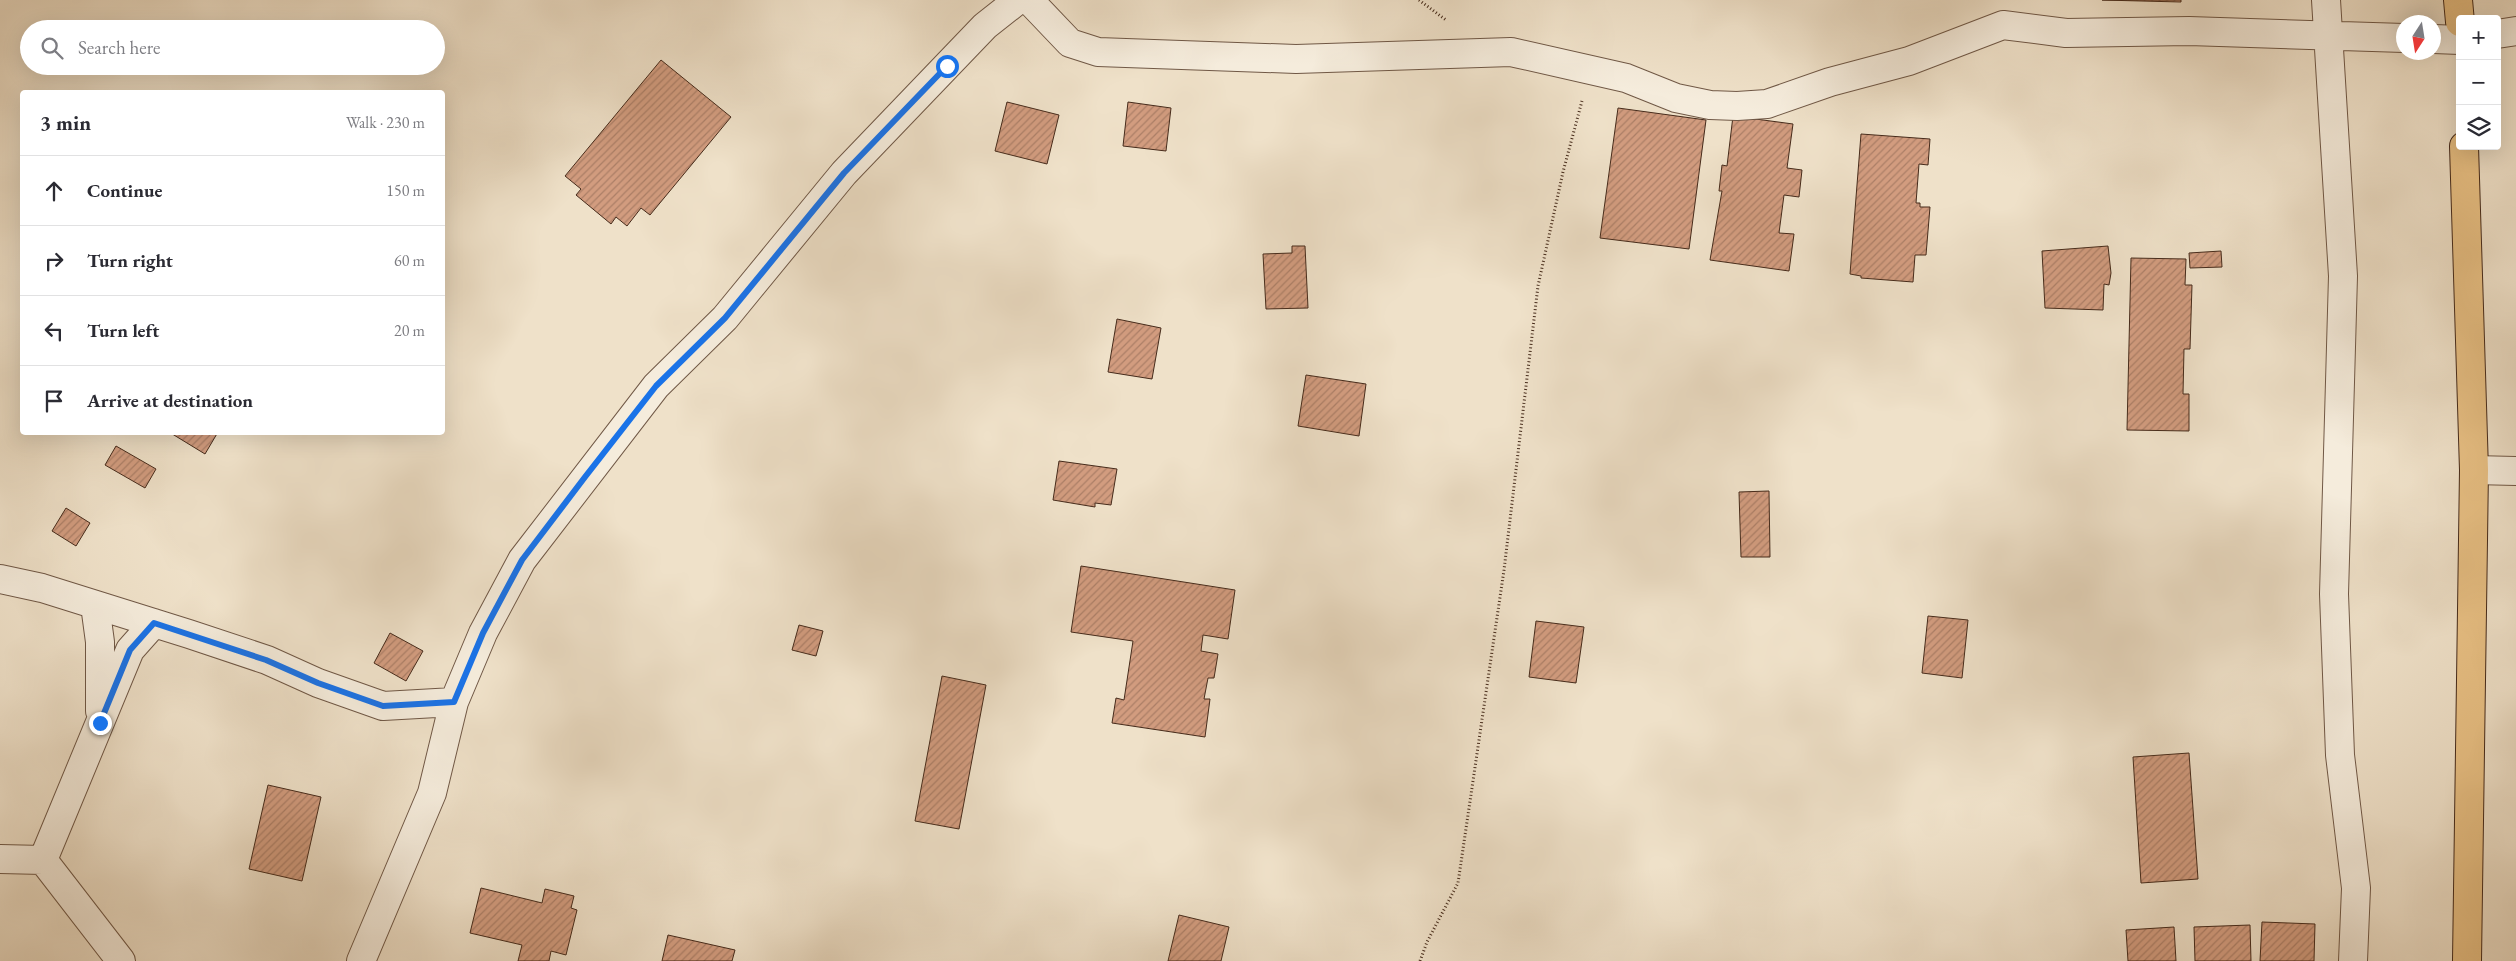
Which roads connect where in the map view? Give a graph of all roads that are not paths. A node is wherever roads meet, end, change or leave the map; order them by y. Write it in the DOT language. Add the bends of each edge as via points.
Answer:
graph roads {
  1 [pos="1018,0"];
  2 [pos="1029,0"];
  3 [pos="2326,0"];
  4 [pos="2458,0"];
  5 [pos="2459,15"];
  6 [pos="2516,31"];
  7 [pos="2501,33"];
  8 [pos="2329,36"];
  9 [pos="2396,38"];
  10 [pos="2441,39"];
  11 [pos="2456,40"];
  12 [pos="2464,150"];
  13 [pos="2474,470"];
  14 [pos="2516,471"];
  15 [pos="0,579"];
  16 [pos="95,605"];
  17 [pos="154,623"];
  18 [pos="454,702"];
  19 [pos="100,723"];
  20 [pos="0,859"];
  21 [pos="44,860"];
  22 [pos="120,961"];
  23 [pos="361,961"];
  24 [pos="2353,961"];
  25 [pos="2467,961"];
  1 -- 18 [label="street" via="985,26 844,173 725,318 656,386 522,560 483,633"];
  2 -- 8 [label="street" via="1070,43 1098,52 1296,59 1511,52 1626,78 1676,98 1710,105 1737,106 1767,104 1830,82 1910,61 2003,25 2066,32 2188,31"];
  3 -- 8 [label="street"];
  4 -- 5 [label="main road"];
  6 -- 7 [label="street"];
  8 -- 9 [label="street"];
  8 -- 24 [label="street" via="2343,276 2334,594 2340,755 2356,888"];
  10 -- 11 [label="street"];
  12 -- 13 [label="main road"];
  13 -- 14 [label="street"];
  13 -- 25 [label="main road"];
  15 -- 16 [label="street"];
  16 -- 17 [label="street"];
  16 -- 19 [label="street" via="100,642"];
  17 -- 18 [label="street" via="266,660 383,706"];
  17 -- 19 [label="street" via="130,650"];
  18 -- 23 [label="street" via="432,793"];
  19 -- 21 [label="street"];
  20 -- 21 [label="street"];
  21 -- 22 [label="street"];
}
